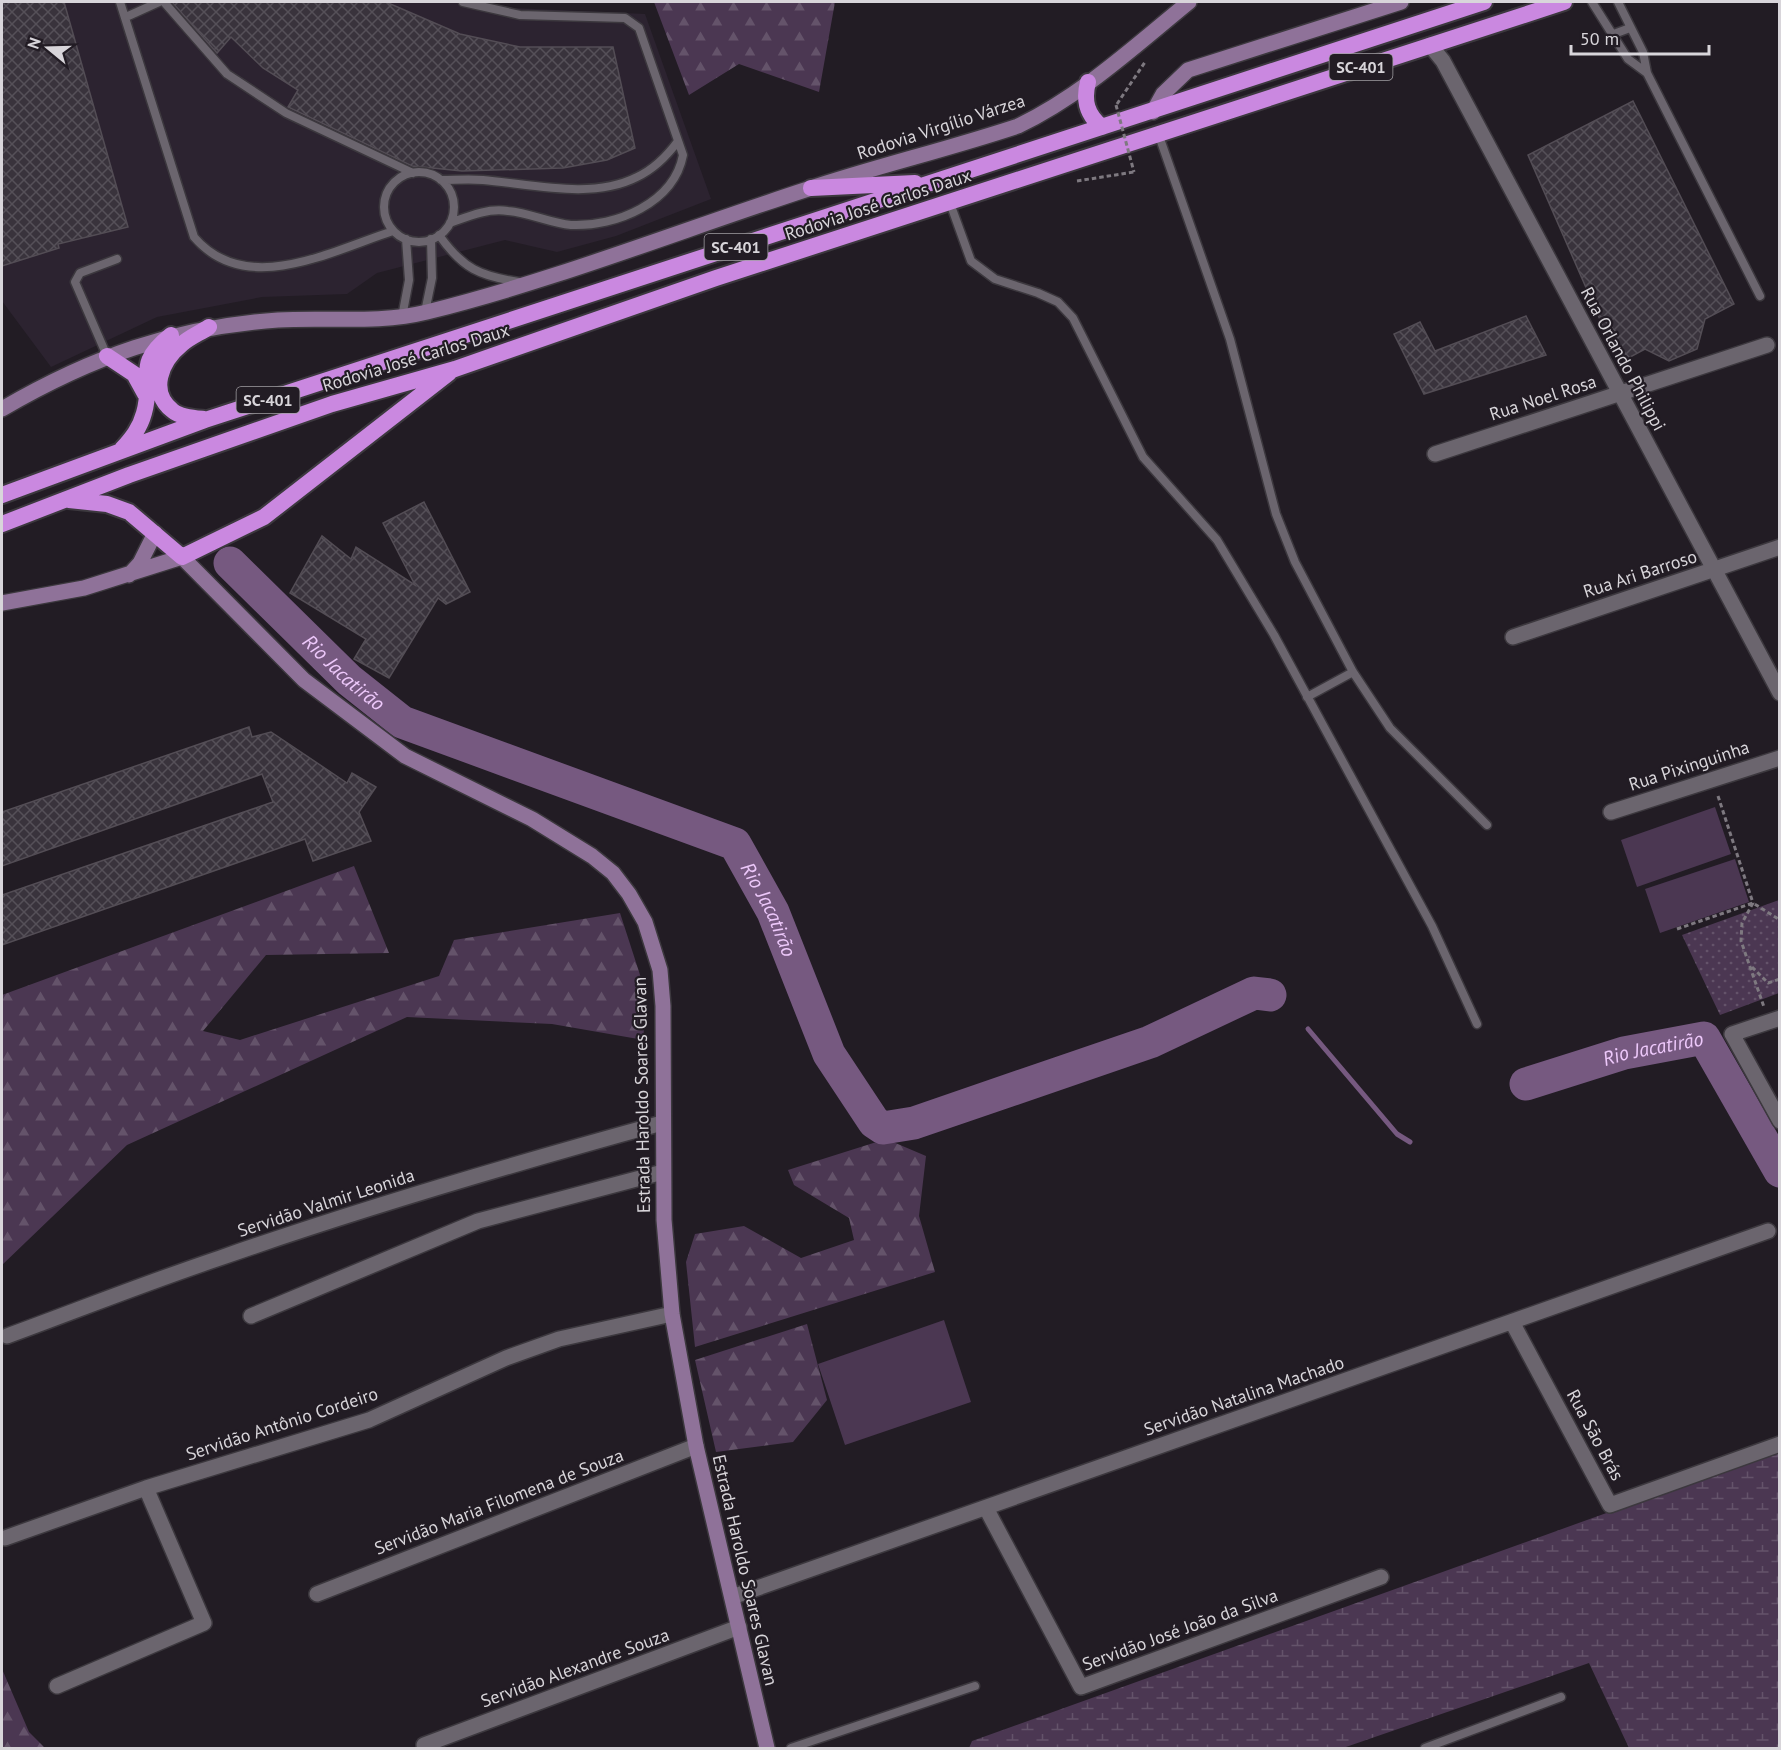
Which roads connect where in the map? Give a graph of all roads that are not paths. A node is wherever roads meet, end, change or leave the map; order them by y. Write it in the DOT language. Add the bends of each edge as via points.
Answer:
graph roads {
  1 [pos="120,2"];
  2 [pos="159,2"];
  3 [pos="164,2"];
  4 [pos="463,2"];
  5 [pos="1189,2"];
  6 [pos="1401,2"];
  7 [pos="1484,2"];
  8 [pos="1564,2"];
  9 [pos="1592,2"];
  10 [pos="1618,2"];
  11 [pos="126,17"];
  12 [pos="1630,28"];
  13 [pos="1611,35"];
  14 [pos="1430,45"];
  15 [pos="1643,52"];
  16 [pos="1628,59"];
  17 [pos="1647,73"];
  18 [pos="1088,82"];
  19 [pos="1153,112"];
  20 [pos="1102,127"];
  21 [pos="1158,134"];
  22 [pos="678,141"];
  23 [pos="413,173"];
  24 [pos="441,180"];
  25 [pos="934,183"];
  26 [pos="811,188"];
  27 [pos="950,202"];
  28 [pos="450,222"];
  29 [pos="393,231"];
  30 [pos="435,237"];
  31 [pos="406,239"];
  32 [pos="117,259"];
  33 [pos="526,283"];
  34 [pos="1760,296"];
  35 [pos="425,312"];
  36 [pos="402,317"];
  37 [pos="209,327"];
  38 [pos="171,335"];
  39 [pos="1767,345"];
  40 [pos="107,356"];
  41 [pos="455,369"];
  42 [pos="1618,393"];
  43 [pos="146,398"];
  44 [pos="2,409"];
  45 [pos="205,420"];
  46 [pos="122,449"];
  47 [pos="1435,454"];
  48 [pos="2,495"];
  49 [pos="66,500"];
  50 [pos="2,524"];
  51 [pos="155,533"];
  52 [pos="1779,547"];
  53 [pos="182,557"];
  54 [pos="1713,570"];
  55 [pos="129,575"];
  56 [pos="2,603"];
  57 [pos="1513,637"];
  58 [pos="1353,672"];
  59 [pos="1779,693"];
  60 [pos="1307,697"];
  61 [pos="1779,758"];
  62 [pos="1611,812"];
  63 [pos="1487,825"];
  64 [pos="1774,1020"];
  65 [pos="1477,1024"];
  66 [pos="1779,1121"];
  67 [pos="662,1123"];
  68 [pos="663,1172"];
  69 [pos="1768,1231"];
  70 [pos="672,1314"];
  71 [pos="251,1316"];
  72 [pos="1512,1322"];
  73 [pos="7,1336"];
  74 [pos="1779,1444"];
  75 [pos="696,1446"];
  76 [pos="146,1488"];
  77 [pos="986,1508"];
  78 [pos="5,1538"];
  79 [pos="1381,1577"];
  80 [pos="317,1594"];
  81 [pos="732,1597"];
  82 [pos="739,1628"];
  83 [pos="57,1686"];
  84 [pos="975,1686"];
  85 [pos="1561,1697"];
  86 [pos="423,1745"];
  87 [pos="767,1749"];
  88 [pos="791,1749"];
  89 [pos="1425,1749"];
  1 -- 11 [label="lane"];
  2 -- 11 [label="lane"];
  3 -- 23 [label="lane" via="227,74 286,112"];
  4 -- 22 [label="lane" via="520,15 632,21 639,28"];
  5 -- 18 [label="main road, Rodovia Virgílio Várzea"];
  6 -- 19 [label="main road" via="1188,70 1163,94"];
  7 -- 19 [label="highway, Rodovia José Carlos Daux / SC-401"];
  8 -- 14 [label="highway, Rodovia José Carlos Daux / SC-401"];
  9 -- 13 [label="lane"];
  10 -- 12 [label="lane"];
  11 -- 29 [label="lane" via="194,237 206,251 225,262 260,268 284,267"];
  12 -- 13 [label="lane"];
  12 -- 15 [label="lane"];
  13 -- 16 [label="lane"];
  14 -- 21 [label="highway, Rodovia José Carlos Daux / SC-401"];
  14 -- 42 [label="street, Rua Orlando Philippi" via="1443,61"];
  15 -- 16 [label="lane"];
  15 -- 17 [label="lane"];
  16 -- 17 [label="lane"];
  17 -- 34 [label="lane"];
  18 -- 20 [label="highway" via="1089,112"];
  18 -- 26 [label="main road, Rodovia Virgílio Várzea" via="1042,115 1018,126"];
  19 -- 20 [label="highway, Rodovia José Carlos Daux / SC-401"];
  20 -- 25 [label="highway, Rodovia José Carlos Daux / SC-401"];
  21 -- 27 [label="highway, Rodovia José Carlos Daux / SC-401"];
  21 -- 58 [label="lane" via="1233,350 1276,514 1295,562"];
  22 -- 24 [label="lane" via="654,167 618,184 583,188"];
  22 -- 28 [label="lane" via="683,155 674,182 651,201 613,220 573,225 508,211 484,211"];
  23 -- 24 [label="lane"];
  23 -- 29 [label="lane" via="398,179 387,192 384,208"];
  24 -- 28 [label="lane" via="452,195"];
  25 -- 26 [label="highway"];
  25 -- 45 [label="highway, Rodovia José Carlos Daux / SC-401"];
  26 -- 33 [label="main road, Rodovia Virgílio Várzea"];
  27 -- 41 [label="highway, Rodovia José Carlos Daux / SC-401"];
  27 -- 60 [label="lane" via="970,261 995,279 1058,302 1073,318 1143,457 1217,540"];
  28 -- 30 [label="lane"];
  29 -- 31 [label="lane"];
  30 -- 31 [label="lane" via="414,242"];
  30 -- 33 [label="lane" via="465,265 487,277"];
  30 -- 35 [label="lane"];
  31 -- 36 [label="lane" via="409,280"];
  32 -- 40 [label="lane" via="80,273 75,282"];
  33 -- 35 [label="main road, Rodovia Virgílio Várzea"];
  35 -- 36 [label="main road, Rodovia Virgílio Várzea"];
  36 -- 37 [label="main road, Rodovia Virgílio Várzea" via="288,319"];
  37 -- 38 [label="main road, Rodovia Virgílio Várzea"];
  37 -- 45 [label="highway" via="169,357 158,384 159,392 174,412"];
  38 -- 40 [label="main road, Rodovia Virgílio Várzea"];
  38 -- 43 [label="highway" via="147,362"];
  39 -- 42 [label="street, Rua Noel Rosa"];
  40 -- 43 [label="highway" via="134,374"];
  40 -- 44 [label="main road, Rodovia Virgílio Várzea"];
  41 -- 49 [label="highway, Rodovia José Carlos Daux / SC-401" via="332,404"];
  41 -- 53 [label="highway" via="264,517"];
  42 -- 47 [label="street, Rua Noel Rosa"];
  42 -- 54 [label="street, Rua Orlando Philippi"];
  43 -- 46 [label="highway" via="136,432"];
  45 -- 46 [label="highway, Rodovia José Carlos Daux / SC-401"];
  46 -- 48 [label="highway, Rodovia José Carlos Daux / SC-401"];
  49 -- 50 [label="highway, Rodovia José Carlos Daux / SC-401"];
  49 -- 51 [label="highway" via="122,509"];
  51 -- 53 [label="highway"];
  51 -- 55 [label="main road" via="140,563"];
  52 -- 54 [label="street, Rua Ari Barroso"];
  53 -- 55 [label="main road"];
  53 -- 67 [label="main road, Estrada Haroldo Soares Glavan" via="304,680 405,756 532,819 613,873 645,922 660,970"];
  54 -- 57 [label="street, Rua Ari Barroso"];
  54 -- 59 [label="street, Rua Orlando Philippi"];
  55 -- 56 [label="main road"];
  58 -- 60 [label="lane"];
  58 -- 63 [label="lane" via="1390,728"];
  60 -- 65 [label="lane" via="1437,937"];
  61 -- 62 [label="street, Rua Pixinguinha"];
  64 -- 66 [label="street" via="1732,1034"];
  67 -- 68 [label="main road, Estrada Haroldo Soares Glavan"];
  67 -- 73 [label="street, Servidão Valmir Leonida" via="529,1159 337,1219"];
  68 -- 70 [label="main road, Estrada Haroldo Soares Glavan"];
  68 -- 71 [label="street" via="478,1221"];
  69 -- 72 [label="street, Servidão Natalina Machado"];
  70 -- 75 [label="main road, Estrada Haroldo Soares Glavan"];
  70 -- 76 [label="street, Servidão Antônio Cordeiro" via="560,1339 506,1358 369,1420"];
  72 -- 74 [label="street, Rua São Brás" via="1610,1505"];
  72 -- 77 [label="street, Servidão Natalina Machado"];
  75 -- 80 [label="street, Servidão Maria Filomena de Souza"];
  75 -- 81 [label="main road, Estrada Haroldo Soares Glavan"];
  76 -- 78 [label="street, Servidão Antônio Cordeiro"];
  76 -- 83 [label="street" via="204,1623"];
  77 -- 79 [label="street, Servidão José João da Silva" via="1081,1687"];
  77 -- 81 [label="street, Servidão Natalina Machado"];
  81 -- 82 [label="main road, Estrada Haroldo Soares Glavan"];
  82 -- 86 [label="street, Servidão Alexandre Souza"];
  82 -- 87 [label="main road, Estrada Haroldo Soares Glavan"];
  84 -- 88 [label="lane"];
  85 -- 89 [label="lane"];
}
